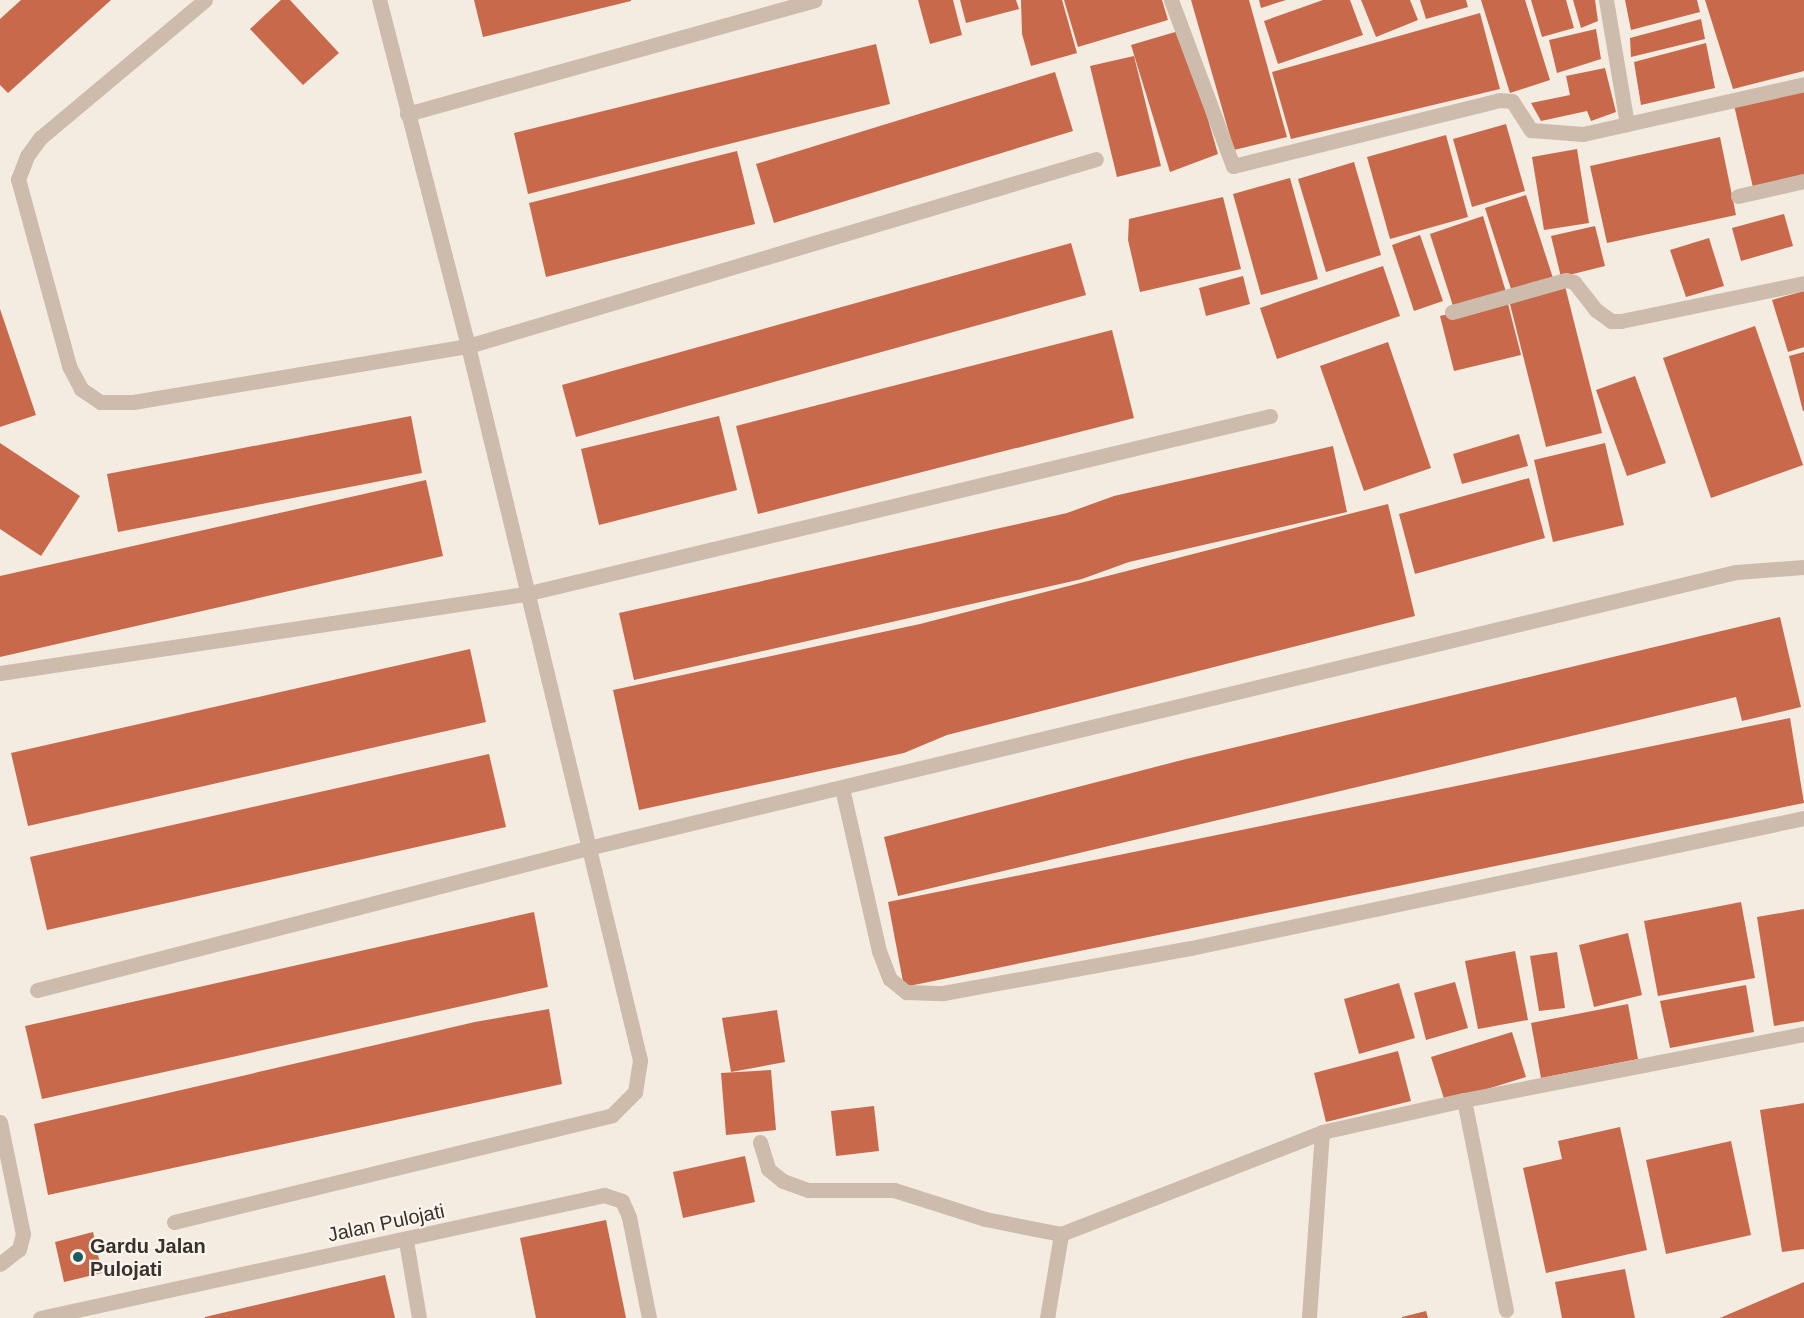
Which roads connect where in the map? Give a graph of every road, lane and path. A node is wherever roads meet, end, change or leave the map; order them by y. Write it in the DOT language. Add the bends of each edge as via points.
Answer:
graph roads {
  1 [pos="205,0"];
  2 [pos="379,0"];
  3 [pos="814,0"];
  4 [pos="1171,0"];
  5 [pos="1606,0"];
  6 [pos="1804,84"];
  7 [pos="407,114"];
  8 [pos="1628,124"];
  9 [pos="1096,159"];
  10 [pos="1804,181"];
  11 [pos="1738,196"];
  12 [pos="1804,283"];
  13 [pos="1452,312"];
  14 [pos="468,346"];
  15 [pos="1270,416"];
  16 [pos="1804,567"];
  17 [pos="525,594"];
  18 [pos="0,673"];
  19 [pos="843,788"];
  20 [pos="1804,818"];
  21 [pos="588,848"];
  22 [pos="37,990"];
  23 [pos="1804,1034"];
  24 [pos="1464,1100"];
  25 [pos="0,1122"];
  26 [pos="1322,1132"];
  27 [pos="760,1142"];
  28 [pos="174,1222"];
  29 [pos="1061,1234"];
  30 [pos="406,1240"];
  31 [pos="0,1264"];
  32 [pos="1506,1310"];
  33 [pos="1309,1317"];
  34 [pos="40,1318"];
  35 [pos="419,1318"];
  36 [pos="649,1318"];
  37 [pos="1047,1318"];
  1 -- 14 [label="street" via="40,138 18,179 69,366 81,389 100,402 133,402"];
  2 -- 7 [label="street"];
  3 -- 7 [label="street"];
  4 -- 8 [label="street" via="1233,166 1507,99 1516,105 1527,126 1538,131 1583,134"];
  5 -- 8 [label="street"];
  6 -- 8 [label="street"];
  7 -- 14 [label="street"];
  9 -- 14 [label="street"];
  10 -- 11 [label="street"];
  12 -- 13 [label="street" via="1621,321 1611,321 1596,310 1574,282 1566,280"];
  14 -- 17 [label="street"];
  15 -- 17 [label="street"];
  16 -- 19 [label="street" via="1736,572"];
  17 -- 18 [label="street"];
  17 -- 21 [label="street"];
  19 -- 20 [label="street" via="879,951 890,979 906,992 944,993 1191,948"];
  19 -- 21 [label="street"];
  21 -- 22 [label="street"];
  21 -- 28 [label="street" via="640,1060 635,1092 612,1115"];
  23 -- 24 [label="street"];
  24 -- 26 [label="street"];
  24 -- 32 [label="street"];
  25 -- 31 [label="street" via="23,1234 20,1249"];
  26 -- 29 [label="street"];
  26 -- 33 [label="street"];
  27 -- 29 [label="street" via="768,1169 783,1181 808,1190 894,1190 985,1219"];
  29 -- 37 [label="street"];
  30 -- 34 [label="street, Jalan Pulojati"];
  30 -- 35 [label="street"];
  30 -- 36 [label="street, Jalan Pulojati" via="604,1195 622,1201 629,1217"];
}
